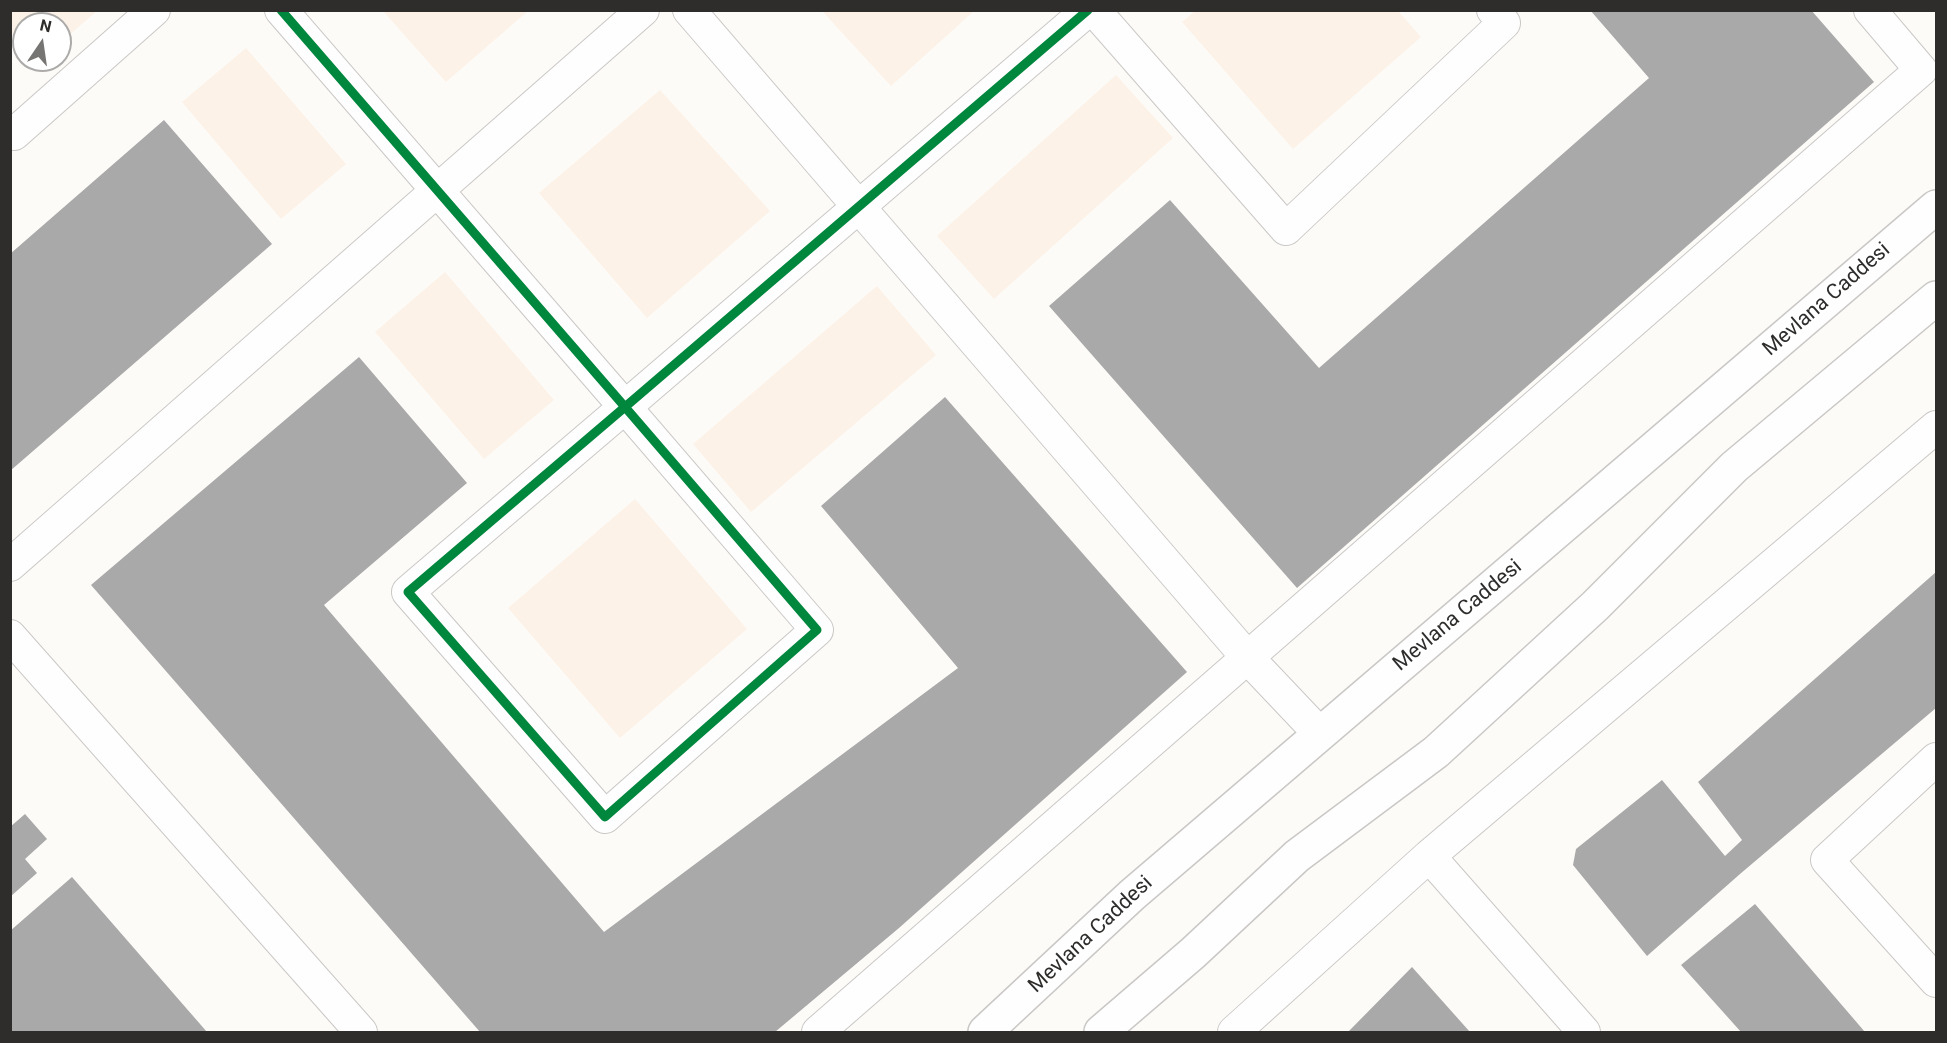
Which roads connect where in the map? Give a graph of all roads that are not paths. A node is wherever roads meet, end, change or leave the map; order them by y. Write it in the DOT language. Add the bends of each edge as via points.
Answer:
graph roads {
  1 [pos="154,10"];
  2 [pos="281,10"];
  3 [pos="643,10"];
  4 [pos="689,10"];
  5 [pos="1088,10"];
  6 [pos="1094,10"];
  7 [pos="1493,10"];
  8 [pos="1870,10"];
  9 [pos="10,130"];
  10 [pos="437,191"];
  11 [pos="859,207"];
  12 [pos="1936,207"];
  13 [pos="1936,298"];
  14 [pos="625,407"];
  15 [pos="1936,427"];
  16 [pos="10,565"];
  17 [pos="10,636"];
  18 [pos="1247,657"];
  19 [pos="1320,734"];
  20 [pos="1936,759"];
  21 [pos="1429,856"];
  22 [pos="1936,981"];
  23 [pos="361,1032"];
  24 [pos="818,1032"];
  25 [pos="985,1032"];
  26 [pos="1101,1032"];
  27 [pos="1234,1032"];
  28 [pos="1584,1032"];
  1 -- 9 [label="street" via="14,134"];
  2 -- 10 [label="street"];
  3 -- 10 [label="street"];
  4 -- 11 [label="street"];
  5 -- 11 [label="street"];
  6 -- 7 [label="street" via="1286,229 1504,23"];
  8 -- 18 [label="street" via="1921,70"];
  10 -- 14 [label="street"];
  10 -- 16 [label="street"];
  11 -- 14 [label="street"];
  11 -- 18 [label="street"];
  12 -- 19 [label="main road, Mevlana Caddesi"];
  13 -- 26 [label="main road" via="1734,467 1595,606 1436,752 1297,856"];
  14 -- 14 [label="street" via="817,630 605,817 408,592"];
  15 -- 21 [label="street"];
  17 -- 23 [label="street"];
  18 -- 19 [label="street"];
  18 -- 24 [label="street"];
  19 -- 25 [label="main road, Mevlana Caddesi" via="1132,895"];
  20 -- 22 [label="street" via="1827,860"];
  21 -- 27 [label="street"];
  21 -- 28 [label="street"];
}
